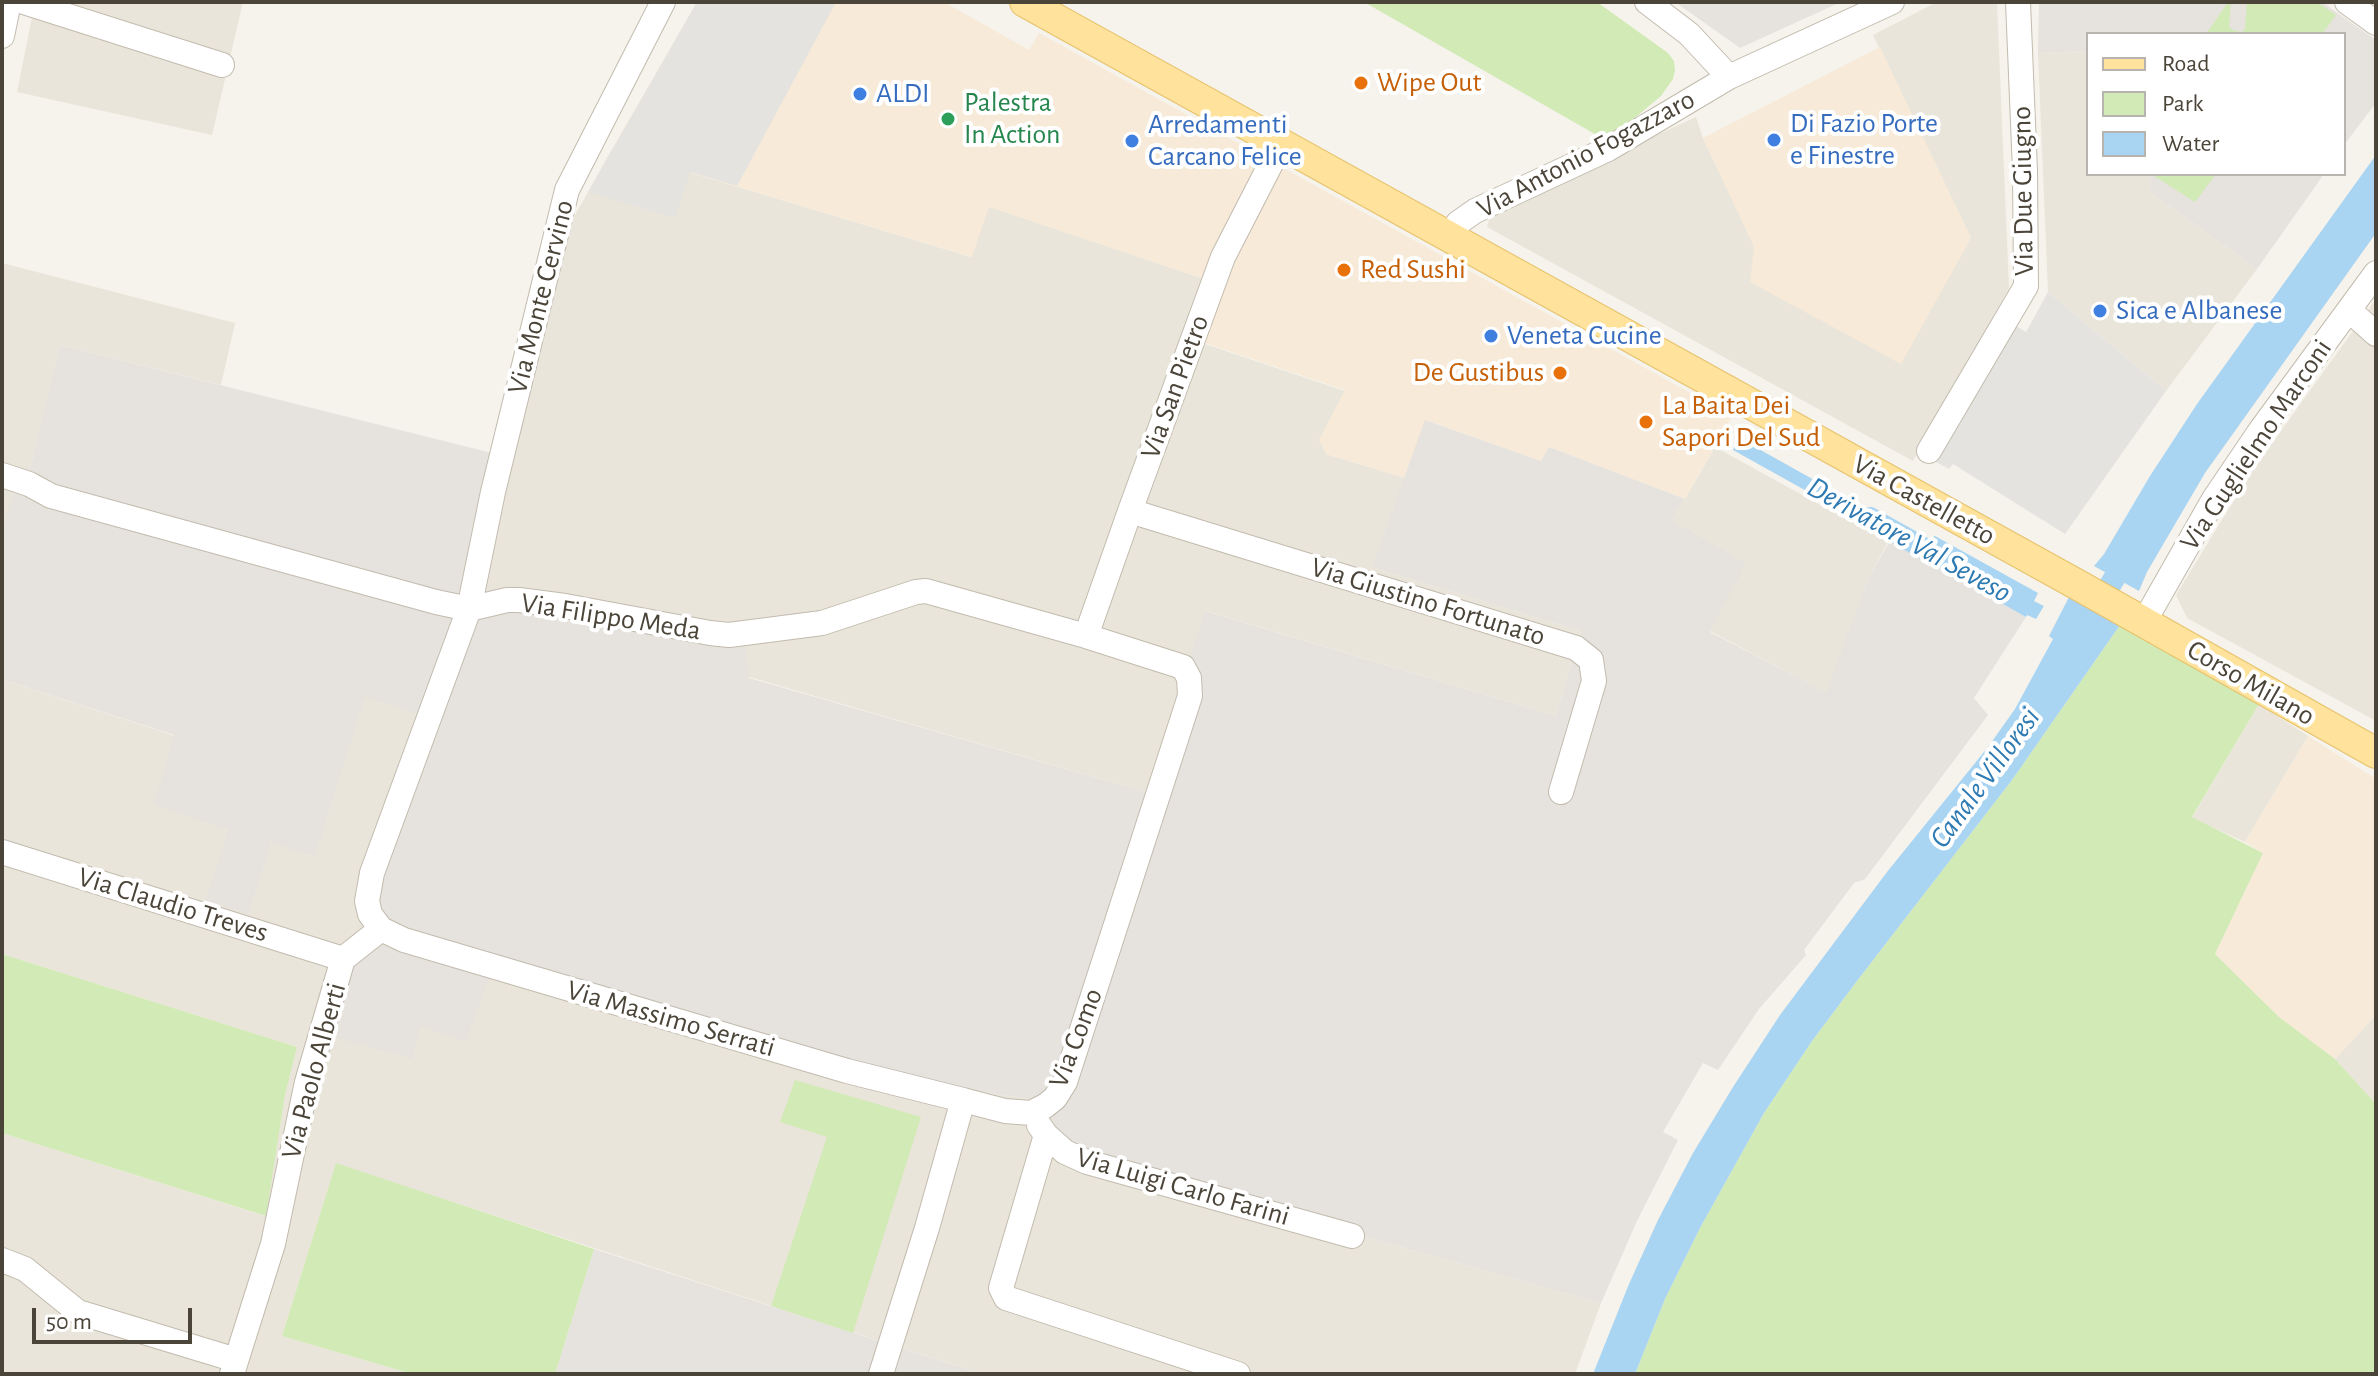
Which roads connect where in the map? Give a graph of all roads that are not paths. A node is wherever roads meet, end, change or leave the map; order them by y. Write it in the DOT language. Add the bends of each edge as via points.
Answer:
graph roads {
  1 [pos="9,2"];
  2 [pos="24,2"];
  3 [pos="663,2"];
  4 [pos="1025,2"];
  5 [pos="1647,2"];
  6 [pos="1892,2"];
  7 [pos="2018,2"];
  8 [pos="2347,2"];
  9 [pos="2376,23"];
  10 [pos="2,36"];
  11 [pos="222,65"];
  12 [pos="1729,77"];
  13 [pos="1281,144"];
  14 [pos="1450,238"];
  15 [pos="2376,273"];
  16 [pos="2349,310"];
  17 [pos="2376,334"];
  18 [pos="1929,451"];
  19 [pos="2,475"];
  20 [pos="1130,511"];
  21 [pos="469,609"];
  22 [pos="2136,617"];
  23 [pos="1086,636"];
  24 [pos="1177,663"];
  25 [pos="2376,753"];
  26 [pos="1561,792"];
  27 [pos="2,852"];
  28 [pos="381,929"];
  29 [pos="343,959"];
  30 [pos="963,1100"];
  31 [pos="1031,1113"];
  32 [pos="1046,1135"];
  33 [pos="1352,1236"];
  34 [pos="10,1263"];
  35 [pos="234,1367"];
  36 [pos="881,1374"];
  37 [pos="1238,1374"];
  1 -- 10 [label="street"];
  2 -- 11 [label="street"];
  3 -- 21 [label="street, Via Monte Cervino" via="567,190"];
  4 -- 13 [label="main road, Via Castelletto"];
  5 -- 12 [label="street" via="1689,34"];
  6 -- 12 [label="street, Via Antonio Fogazzaro"];
  7 -- 18 [label="street, Via Due Giugno" via="2026,286"];
  8 -- 9 [label="street"];
  12 -- 14 [label="street, Via Antonio Fogazzaro" via="1608,149 1468,214"];
  13 -- 14 [label="main road, Via Castelletto"];
  13 -- 20 [label="street, Via San Pietro" via="1223,257"];
  14 -- 22 [label="main road, Via Castelletto"];
  15 -- 16 [label="street, Via Guglielmo Marconi"];
  16 -- 17 [label="street"];
  16 -- 22 [label="street, Via Guglielmo Marconi" via="2260,431"];
  19 -- 21 [label="street, Via Filippo Meda" via="51,496"];
  20 -- 23 [label="street, Via San Pietro"];
  20 -- 26 [label="street, Via Giustino Fortunato" via="1576,648 1591,660 1594,681"];
  21 -- 23 [label="street, Via Filippo Meda" via="519,600 729,635 822,623 926,591"];
  21 -- 28 [label="street" via="372,873 367,901"];
  22 -- 25 [label="main road, Corso Milano"];
  23 -- 24 [label="street, Via Filippo Meda"];
  24 -- 31 [label="street, Via Como" via="1187,672 1190,696 1071,1065 1055,1098"];
  27 -- 29 [label="street, Via Claudio Treves"];
  28 -- 29 [label="street, Via Paolo Alberti"];
  28 -- 30 [label="street, Via Massimo Serrati" via="847,1071"];
  29 -- 35 [label="street, Via Paolo Alberti" via="307,1082 273,1244"];
  30 -- 31 [label="street, Via Como"];
  30 -- 36 [label="street"];
  31 -- 32 [label="street, Via Luigi Carlo Farini"];
  32 -- 33 [label="street, Via Luigi Carlo Farini" via="1087,1162"];
  32 -- 37 [label="street" via="1001,1288 1006,1298"];
  34 -- 35 [label="street" via="78,1312"];
}
